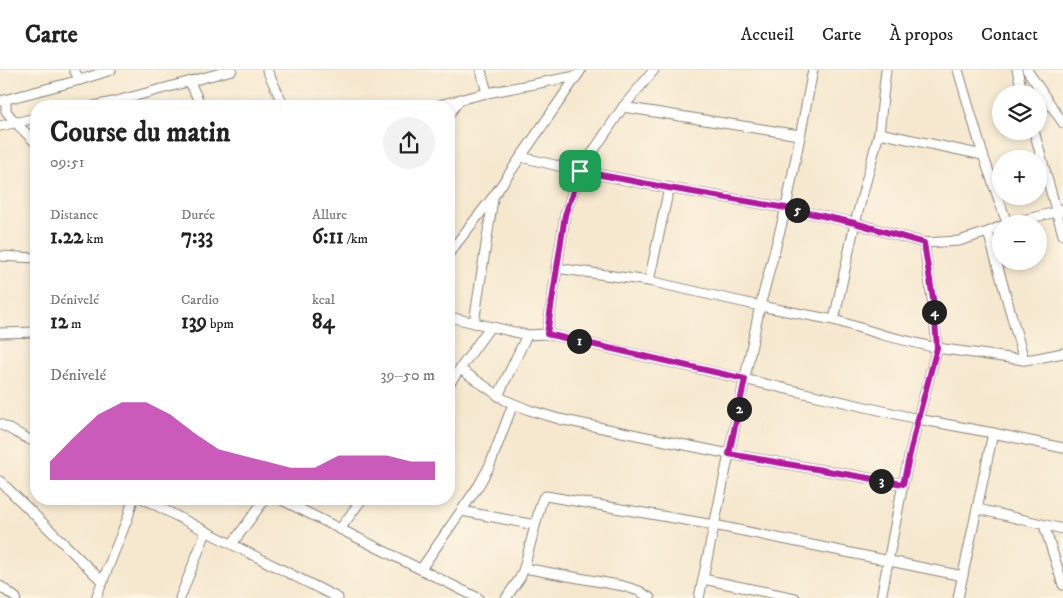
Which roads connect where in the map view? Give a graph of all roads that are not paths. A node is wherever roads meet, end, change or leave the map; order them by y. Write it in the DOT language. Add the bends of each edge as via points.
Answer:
graph roads {
  1 [pos="74,70"];
  2 [pos="111,70"];
  3 [pos="232,70"];
  4 [pos="267,70"];
  5 [pos="481,70"];
  6 [pos="654,70"];
  7 [pos="813,70"];
  8 [pos="886,70"];
  9 [pos="958,70"];
  10 [pos="1017,70"];
  11 [pos="1027,70"];
  12 [pos="578,73"];
  13 [pos="80,80"];
  14 [pos="190,82"];
  15 [pos="1021,85"];
  16 [pos="487,93"];
  17 [pos="2,99"];
  18 [pos="460,99"];
  19 [pos="128,100"];
  20 [pos="199,100"];
  21 [pos="281,100"];
  22 [pos="455,100"];
  23 [pos="455,106"];
  24 [pos="623,107"];
  25 [pos="30,119"];
  26 [pos="15,122"];
  27 [pos="1063,123"];
  28 [pos="0,126"];
  29 [pos="879,133"];
  30 [pos="799,135"];
  31 [pos="30,137"];
  32 [pos="1037,140"];
  33 [pos="983,155"];
  34 [pos="521,157"];
  35 [pos="580,171"];
  36 [pos="669,188"];
  37 [pos="493,197"];
  38 [pos="786,208"];
  39 [pos="1060,210"];
  40 [pos="1004,215"];
  41 [pos="1041,215"];
  42 [pos="855,223"];
  43 [pos="992,230"];
  44 [pos="988,232"];
  45 [pos="1063,235"];
  46 [pos="924,243"];
  47 [pos="455,245"];
  48 [pos="0,256"];
  49 [pos="30,258"];
  50 [pos="556,268"];
  51 [pos="649,281"];
  52 [pos="760,306"];
  53 [pos="455,318"];
  54 [pos="834,320"];
  55 [pos="474,323"];
  56 [pos="490,327"];
  57 [pos="30,332"];
  58 [pos="0,333"];
  59 [pos="547,334"];
  60 [pos="527,335"];
  61 [pos="937,348"];
  62 [pos="1063,353"];
  63 [pos="1024,360"];
  64 [pos="460,369"];
  65 [pos="455,376"];
  66 [pos="745,379"];
  67 [pos="498,396"];
  68 [pos="514,404"];
  69 [pos="918,419"];
  70 [pos="0,425"];
  71 [pos="993,433"];
  72 [pos="30,440"];
  73 [pos="1063,448"];
  74 [pos="729,454"];
  75 [pos="0,481"];
  76 [pos="903,484"];
  77 [pos="131,505"];
  78 [pos="155,505"];
  79 [pos="261,505"];
  80 [pos="292,505"];
  81 [pos="358,505"];
  82 [pos="978,509"];
  83 [pos="462,510"];
  84 [pos="535,525"];
  85 [pos="714,525"];
  86 [pos="1044,525"];
  87 [pos="340,529"];
  88 [pos="1063,529"];
  89 [pos="206,532"];
  90 [pos="232,544"];
  91 [pos="888,561"];
  92 [pos="524,568"];
  93 [pos="420,569"];
  94 [pos="962,576"];
  95 [pos="703,579"];
  96 [pos="103,582"];
  97 [pos="1063,585"];
  98 [pos="0,586"];
  99 [pos="183,597"];
  100 [pos="16,598"];
  101 [pos="96,598"];
  102 [pos="338,598"];
  103 [pos="478,598"];
  104 [pos="506,598"];
  105 [pos="650,598"];
  106 [pos="700,598"];
  107 [pos="795,598"];
  108 [pos="881,598"];
  109 [pos="958,598"];
  1 -- 13 [label="street"];
  2 -- 13 [label="street"];
  3 -- 14 [label="street"];
  4 -- 21 [label="street"];
  5 -- 16 [label="street"];
  6 -- 24 [label="street"];
  7 -- 30 [label="street"];
  8 -- 29 [label="street"];
  9 -- 33 [label="street"];
  10 -- 15 [label="street"];
  11 -- 27 [label="street"];
  12 -- 16 [label="street"];
  12 -- 34 [label="street"];
  13 -- 17 [label="street"];
  14 -- 19 [label="street"];
  14 -- 20 [label="street"];
  16 -- 18 [label="street"];
  17 -- 26 [label="street"];
  18 -- 22 [label="street"];
  18 -- 23 [label="street"];
  24 -- 30 [label="street"];
  24 -- 35 [label="street"];
  25 -- 26 [label="street"];
  26 -- 28 [label="street"];
  26 -- 31 [label="street"];
  29 -- 33 [label="street"];
  29 -- 42 [label="street"];
  30 -- 38 [label="street"];
  32 -- 39 [label="street"];
  33 -- 40 [label="street"];
  34 -- 35 [label="street"];
  34 -- 37 [label="street"];
  35 -- 36 [label="street"];
  35 -- 50 [label="street" via="565,215"];
  36 -- 38 [label="street"];
  36 -- 51 [label="street"];
  37 -- 47 [label="street"];
  37 -- 55 [label="street"];
  38 -- 42 [label="street"];
  38 -- 52 [label="street"];
  39 -- 41 [label="street"];
  39 -- 45 [label="street"];
  42 -- 46 [label="street"];
  42 -- 54 [label="street"];
  43 -- 44 [label="street"];
  44 -- 46 [label="street" via="959,241"];
  44 -- 63 [label="street"];
  46 -- 61 [label="street"];
  48 -- 49 [label="street"];
  50 -- 51 [label="street"];
  50 -- 59 [label="street"];
  51 -- 52 [label="street"];
  52 -- 54 [label="street"];
  52 -- 66 [label="street"];
  53 -- 55 [label="street"];
  54 -- 61 [label="street"];
  55 -- 56 [label="street"];
  56 -- 60 [label="street"];
  56 -- 64 [label="street"];
  57 -- 58 [label="street"];
  59 -- 60 [label="street"];
  59 -- 66 [label="street"];
  60 -- 67 [label="street"];
  61 -- 63 [label="street"];
  61 -- 69 [label="street"];
  62 -- 63 [label="street"];
  64 -- 65 [label="street"];
  64 -- 67 [label="street"];
  66 -- 69 [label="street"];
  66 -- 74 [label="street"];
  67 -- 68 [label="street"];
  68 -- 74 [label="street" via="559,419"];
  68 -- 83 [label="street" via="490,465"];
  69 -- 71 [label="street"];
  69 -- 76 [label="street"];
  70 -- 72 [label="street"];
  71 -- 73 [label="street"];
  71 -- 82 [label="street"];
  74 -- 76 [label="street"];
  74 -- 85 [label="street"];
  75 -- 96 [label="street"];
  76 -- 91 [label="street"];
  77 -- 96 [label="street"];
  78 -- 89 [label="street"];
  79 -- 90 [label="street"];
  80 -- 87 [label="street"];
  81 -- 87 [label="street"];
  82 -- 86 [label="street"];
  82 -- 94 [label="street"];
  83 -- 84 [label="street"];
  83 -- 93 [label="street"];
  84 -- 85 [label="street" via="546,496"];
  84 -- 92 [label="street"];
  85 -- 91 [label="street"];
  85 -- 95 [label="street"];
  86 -- 88 [label="street"];
  86 -- 97 [label="street"];
  87 -- 93 [label="street"];
  89 -- 90 [label="street"];
  89 -- 99 [label="street"];
  90 -- 102 [label="street"];
  91 -- 94 [label="street"];
  91 -- 108 [label="street"];
  92 -- 104 [label="street"];
  92 -- 105 [label="street" via="623,586"];
  93 -- 103 [label="street"];
  94 -- 109 [label="street"];
  95 -- 106 [label="street"];
  95 -- 107 [label="street"];
  96 -- 101 [label="street"];
  98 -- 100 [label="street"];
}
